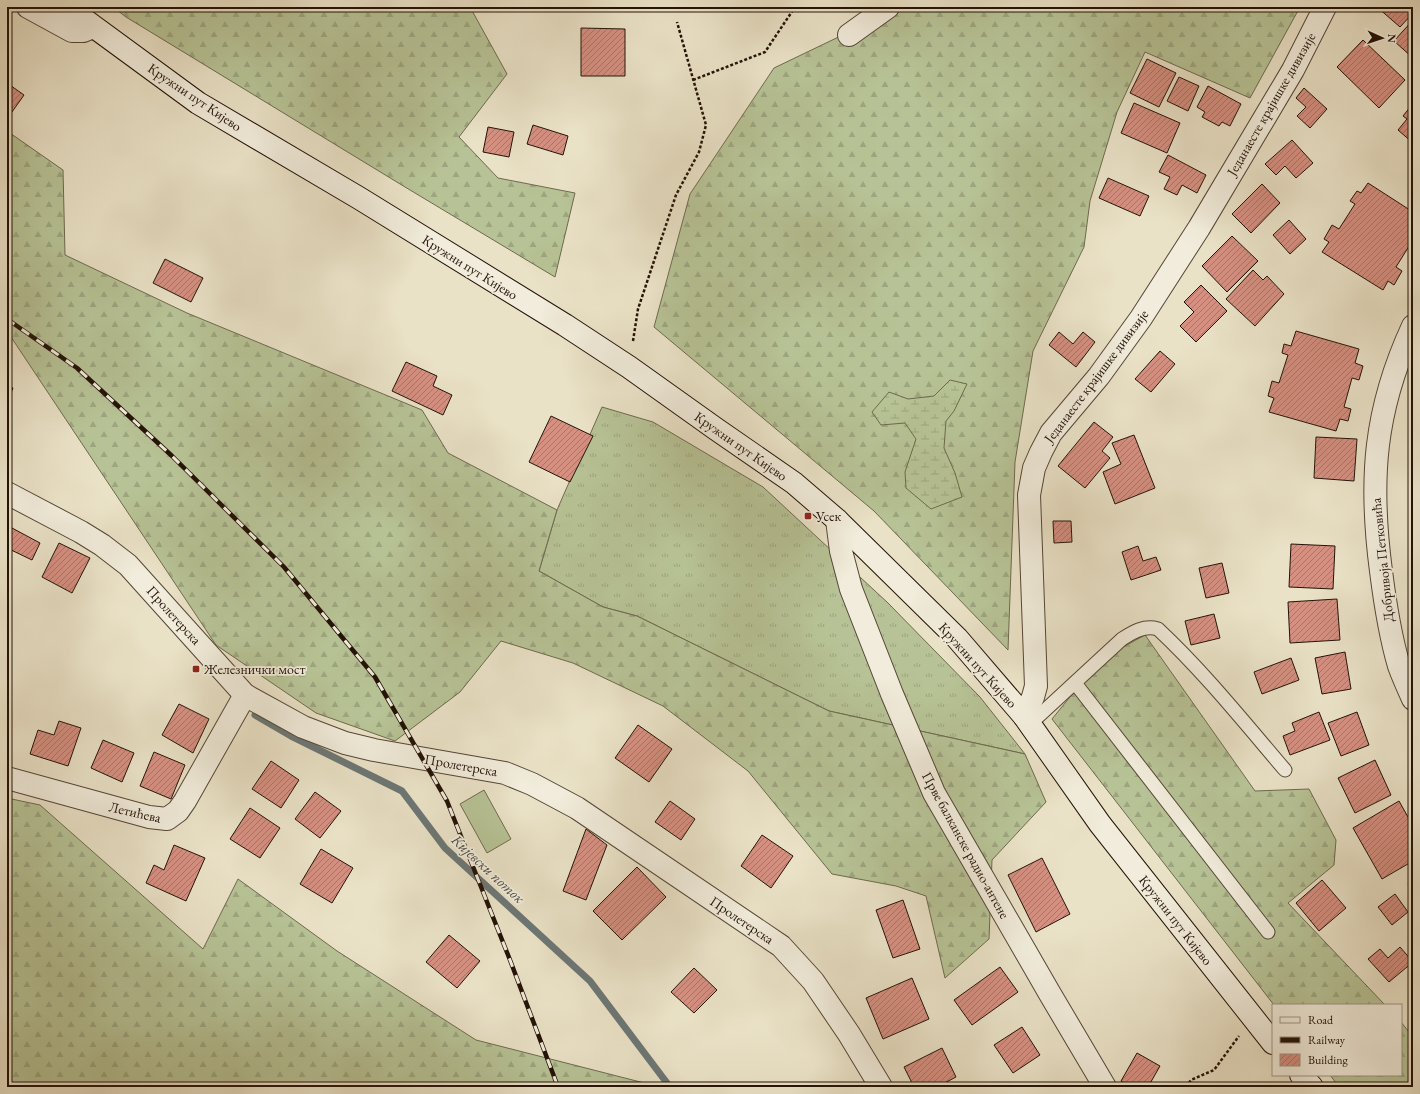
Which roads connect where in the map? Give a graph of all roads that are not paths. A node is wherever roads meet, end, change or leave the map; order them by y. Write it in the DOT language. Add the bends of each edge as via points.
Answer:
graph roads {
  1 [pos="28,7"];
  2 [pos="67,7"];
  3 [pos="888,7"];
  4 [pos="1325,7"];
  5 [pos="94,27"];
  6 [pos="849,35"];
  7 [pos="1413,326"];
  8 [pos="7,493"];
  9 [pos="838,520"];
  10 [pos="1075,683"];
  11 [pos="245,695"];
  12 [pos="1413,700"];
  13 [pos="1027,720"];
  14 [pos="1285,770"];
  15 [pos="7,778"];
  16 [pos="1268,932"];
  17 [pos="1272,1042"];
  18 [pos="1302,1076"];
  19 [pos="881,1087"];
  20 [pos="1105,1087"];
  21 [pos="1312,1087"];
  1 -- 5 [label="street" via="72,31"];
  2 -- 5 [label="street, Кружни пут Кијево"];
  3 -- 6 [label="street"];
  4 -- 13 [label="street, Једанаесте крајишке дивизије" via="1292,70 1199,228 1141,318 1099,376 1051,433 1034,468 1029,495 1037,674"];
  5 -- 9 [label="street, Кружни пут Кијево" via="198,103 359,198 629,367 794,483"];
  7 -- 12 [label="street, Добривоја Петковића" via="1399,356 1386,398 1378,438 1374,483 1378,552 1390,630 1400,667"];
  8 -- 11 [label="street, Пролетерска" via="81,532 128,565"];
  9 -- 13 [label="street, Кружни пут Кијево" via="957,638"];
  9 -- 20 [label="street, Прве балканске радио-антене" via="841,551 851,589 934,793"];
  10 -- 13 [label="lane"];
  10 -- 14 [label="lane" via="1122,639 1140,629 1158,629 1188,658"];
  10 -- 16 [label="lane"];
  11 -- 15 [label="street, Летићева" via="185,801 178,812 167,819 149,817"];
  11 -- 19 [label="street, Пролетерска" via="303,727 345,743 505,773 577,808 781,946 813,981 850,1034"];
  13 -- 17 [label="street, Кружни пут Кијево" via="1100,824"];
  18 -- 21 [label="street"];
}
